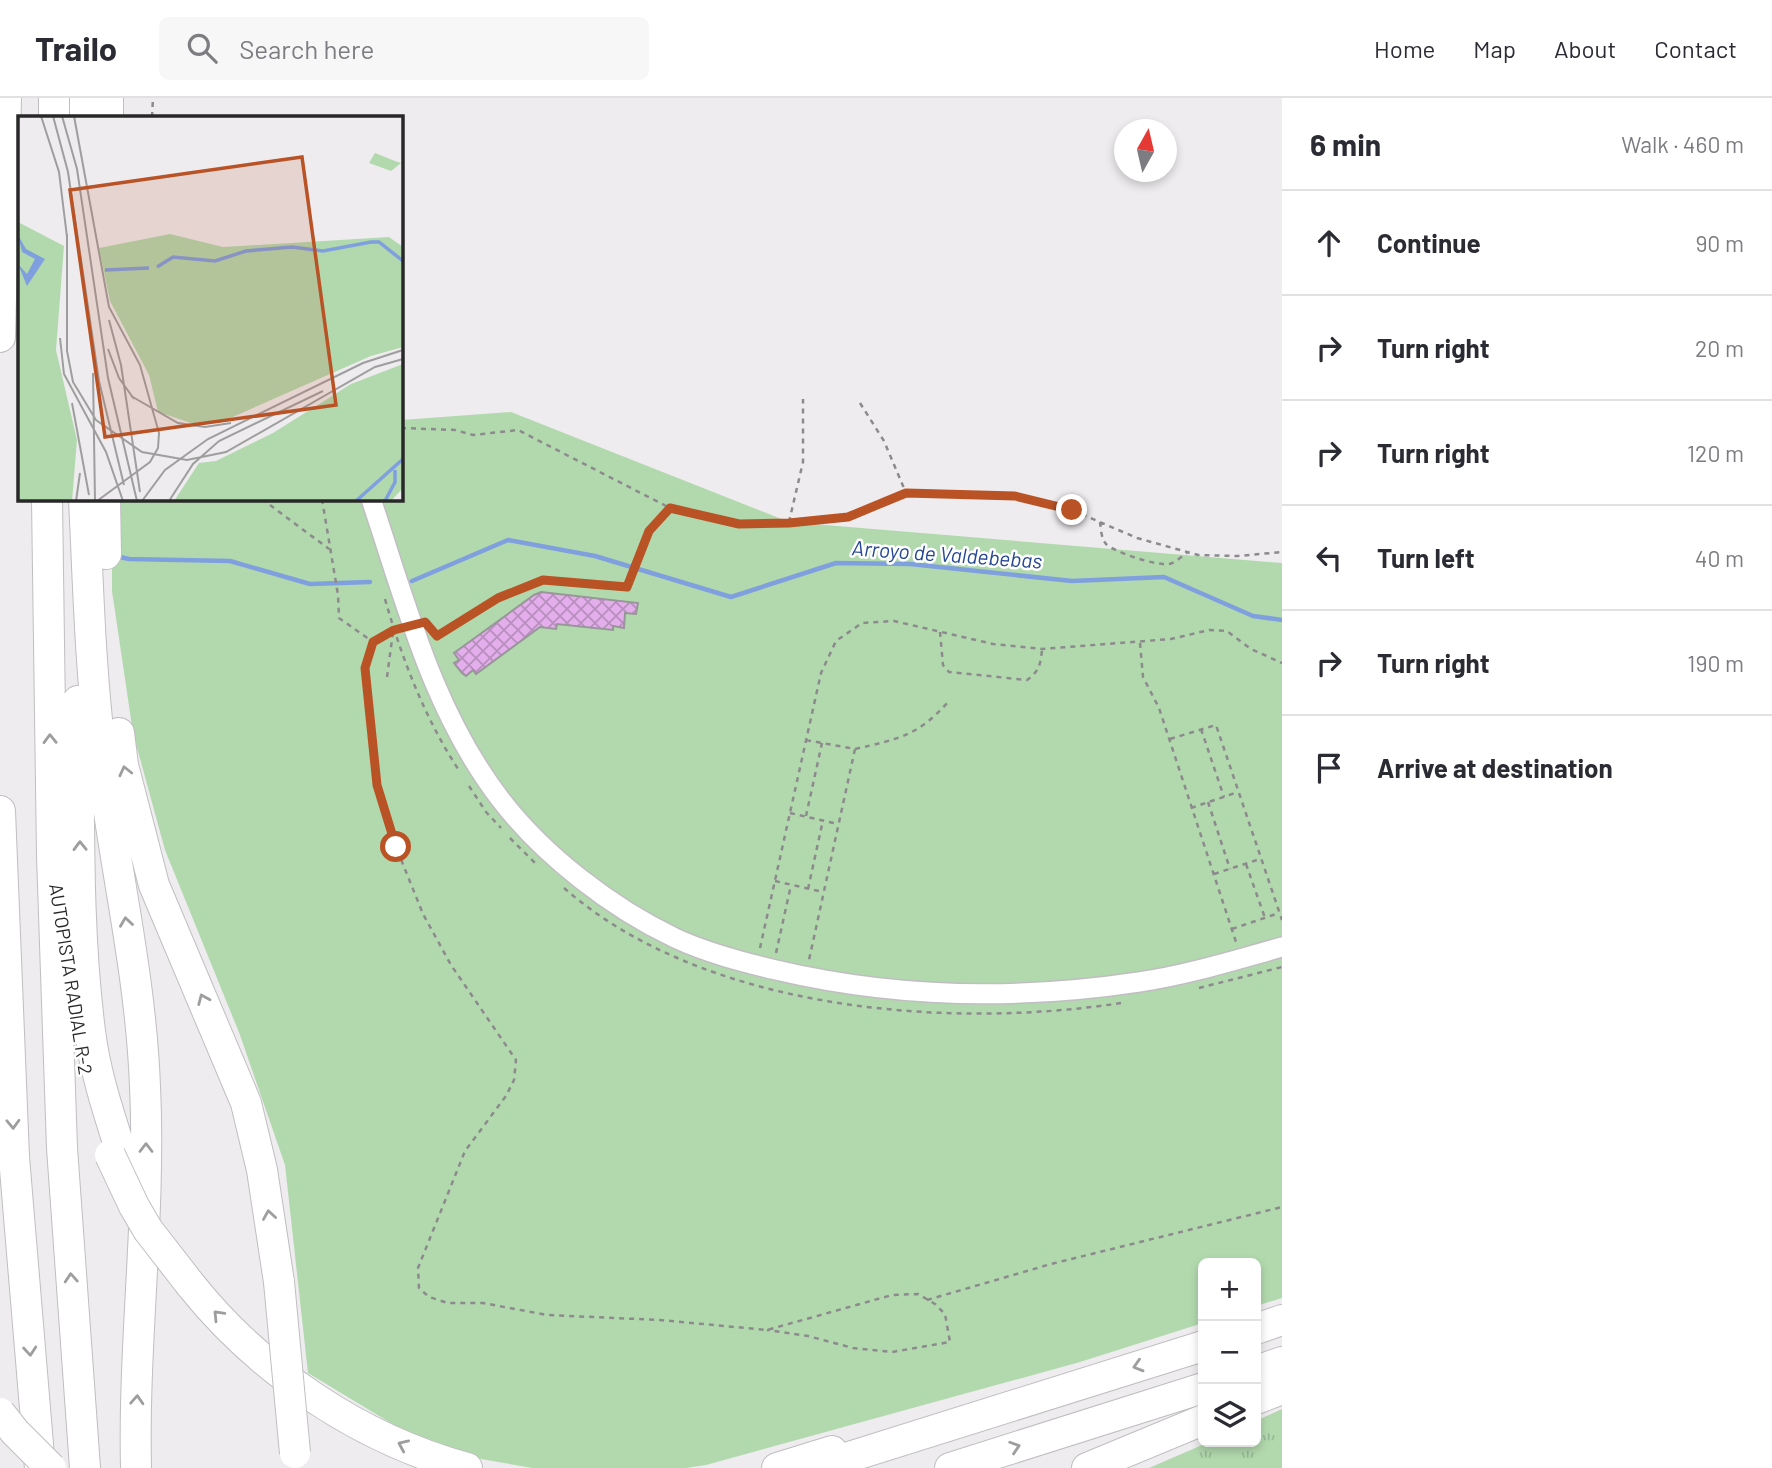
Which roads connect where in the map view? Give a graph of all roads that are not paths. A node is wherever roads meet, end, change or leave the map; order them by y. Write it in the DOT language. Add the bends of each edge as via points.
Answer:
graph roads {
  1 [pos="6,98"];
  2 [pos="54,98"];
  3 [pos="85,98"];
  4 [pos="108,98"];
  5 [pos="54,116"];
  6 [pos="85,116"];
  7 [pos="108,116"];
  8 [pos="0,337"];
  9 [pos="47,500"];
  10 [pos="82,500"];
  11 [pos="82,500"];
  12 [pos="105,500"];
  13 [pos="364,501"];
  14 [pos="0,811"];
  15 [pos="0,831"];
  16 [pos="52,856"];
  17 [pos="1282,947"];
  18 [pos="116,1155"];
  19 [pos="1282,1320"];
  20 [pos="1261,1327"];
  21 [pos="1198,1348"];
  22 [pos="1282,1362"];
  23 [pos="1261,1369"];
  24 [pos="1282,1389"];
  25 [pos="1198,1390"];
  26 [pos="1261,1397"];
  27 [pos="1007,1406"];
  28 [pos="0,1413"];
  29 [pos="1198,1422"];
  30 [pos="295,1461"];
  31 [pos="40,1468"];
  32 [pos="51,1468"];
  33 [pos="85,1468"];
  34 [pos="136,1468"];
  35 [pos="467,1468"];
  36 [pos="777,1468"];
  37 [pos="814,1468"];
  38 [pos="950,1468"];
  39 [pos="1087,1468"];
  1 -- 8 [label="highway"];
  2 -- 5 [label="highway"];
  3 -- 6 [label="highway"];
  4 -- 7 [label="highway"];
  16 -- 9 [label="highway, one-way"];
  18 -- 10 [label="highway, one-way" via="90,1033 83,960 75,581"];
  34 -- 11 [label="highway, one-way" via="145,1248 145,1088 138,1008 100,747"];
  30 -- 12 [label="highway, one-way, bridge" via="279,1282 262,1170 246,1103 154,885 123,765 106,620"];
  13 -- 17 [label="street" via="443,704 501,800 537,840 592,888 734,969 764,967 906,991 1025,993 1139,982"];
  14 -- 15 [label="highway"];
  15 -- 31 [label="highway, one-way" via="14,1157"];
  16 -- 18 [label="highway, AUTOPISTA RADIAL R-2" via="82,1060 101,1130"];
  33 -- 16 [label="highway, one-way" via="62,1148"];
  35 -- 18 [label="highway, AUTOPISTA RADIAL R-2, one-way, bridge" via="408,1448 359,1424 315,1397 250,1346 202,1299 148,1230"];
  19 -- 20 [label="highway"];
  21 -- 27 [label="highway, one-way"];
  22 -- 23 [label="highway"];
  24 -- 26 [label="highway"];
  38 -- 25 [label="highway, one-way"];
  27 -- 36 [label="highway" via="989,1404"];
  27 -- 37 [label="highway"];
  28 -- 32 [label="highway, bridge"];
  29 -- 39 [label="highway"];
}
